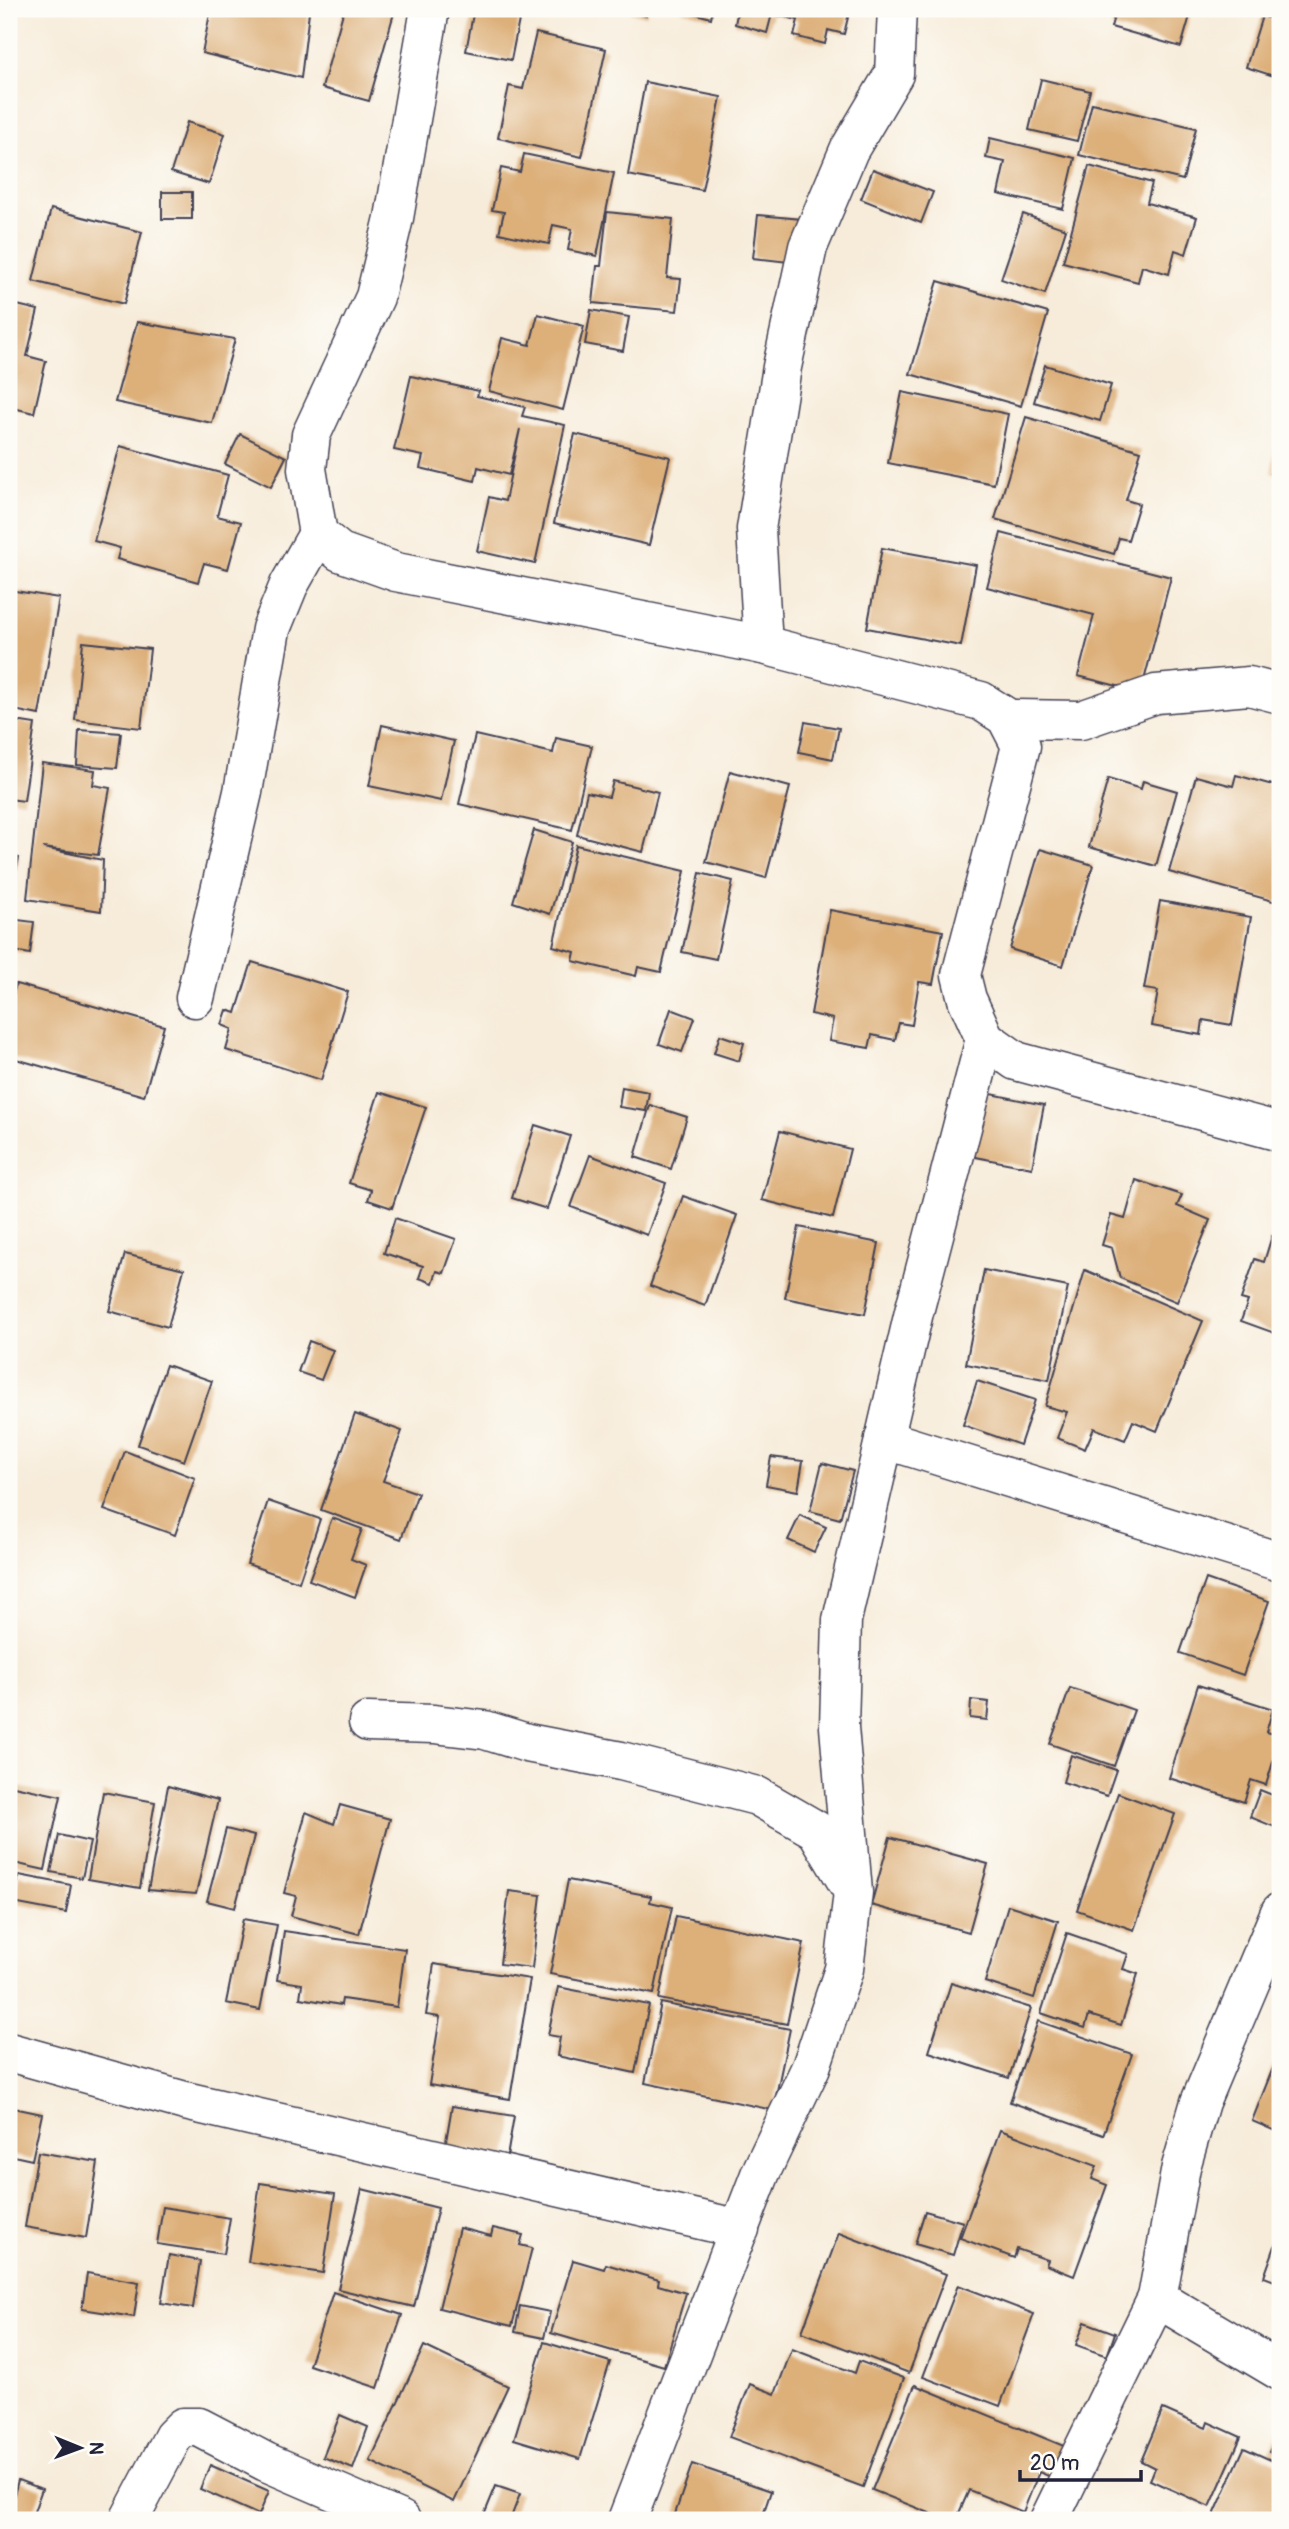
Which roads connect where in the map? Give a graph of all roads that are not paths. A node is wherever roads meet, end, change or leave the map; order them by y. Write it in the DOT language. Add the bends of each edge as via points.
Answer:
graph roads {
  1 [pos="430,9"];
  2 [pos="897,9"];
  3 [pos="317,534"];
  4 [pos="763,645"];
  5 [pos="1280,694"];
  6 [pos="1016,719"];
  7 [pos="195,998"];
  8 [pos="985,1040"];
  9 [pos="1280,1132"];
  10 [pos="884,1439"];
  11 [pos="1280,1562"];
  12 [pos="368,1722"];
  13 [pos="853,1892"];
  14 [pos="1280,1912"];
  15 [pos="9,2052"];
  16 [pos="740,2229"];
  17 [pos="1157,2298"];
  18 [pos="1280,2371"];
  19 [pos="129,2520"];
  20 [pos="401,2520"];
  21 [pos="627,2520"];
  22 [pos="1049,2520"];
  1 -- 3 [label="street" via="394,218 375,297 311,435 307,469"];
  2 -- 4 [label="street" via="894,74 849,150 808,247 788,341 756,529"];
  3 -- 4 [label="street" via="340,552 397,572"];
  3 -- 7 [label="street" via="271,629 243,792"];
  4 -- 8 [label="street" via="981,701 1006,717 1021,746 961,975"];
  5 -- 6 [label="street" via="1249,686 1156,694 1081,720"];
  8 -- 9 [label="street" via="1016,1061"];
  8 -- 10 [label="street"];
  10 -- 11 [label="street"];
  10 -- 13 [label="street" via="842,1620 839,1727"];
  12 -- 13 [label="street" via="485,1730 527,1744 621,1761 757,1796 816,1830"];
  13 -- 16 [label="street" via="844,1969 811,2067 761,2172"];
  14 -- 17 [label="street" via="1200,2102 1181,2166"];
  15 -- 16 [label="street" via="185,2101"];
  16 -- 21 [label="street"];
  17 -- 18 [label="street"];
  17 -- 22 [label="street"];
  19 -- 20 [label="street" via="173,2437 183,2427 199,2427 266,2462"];
}
